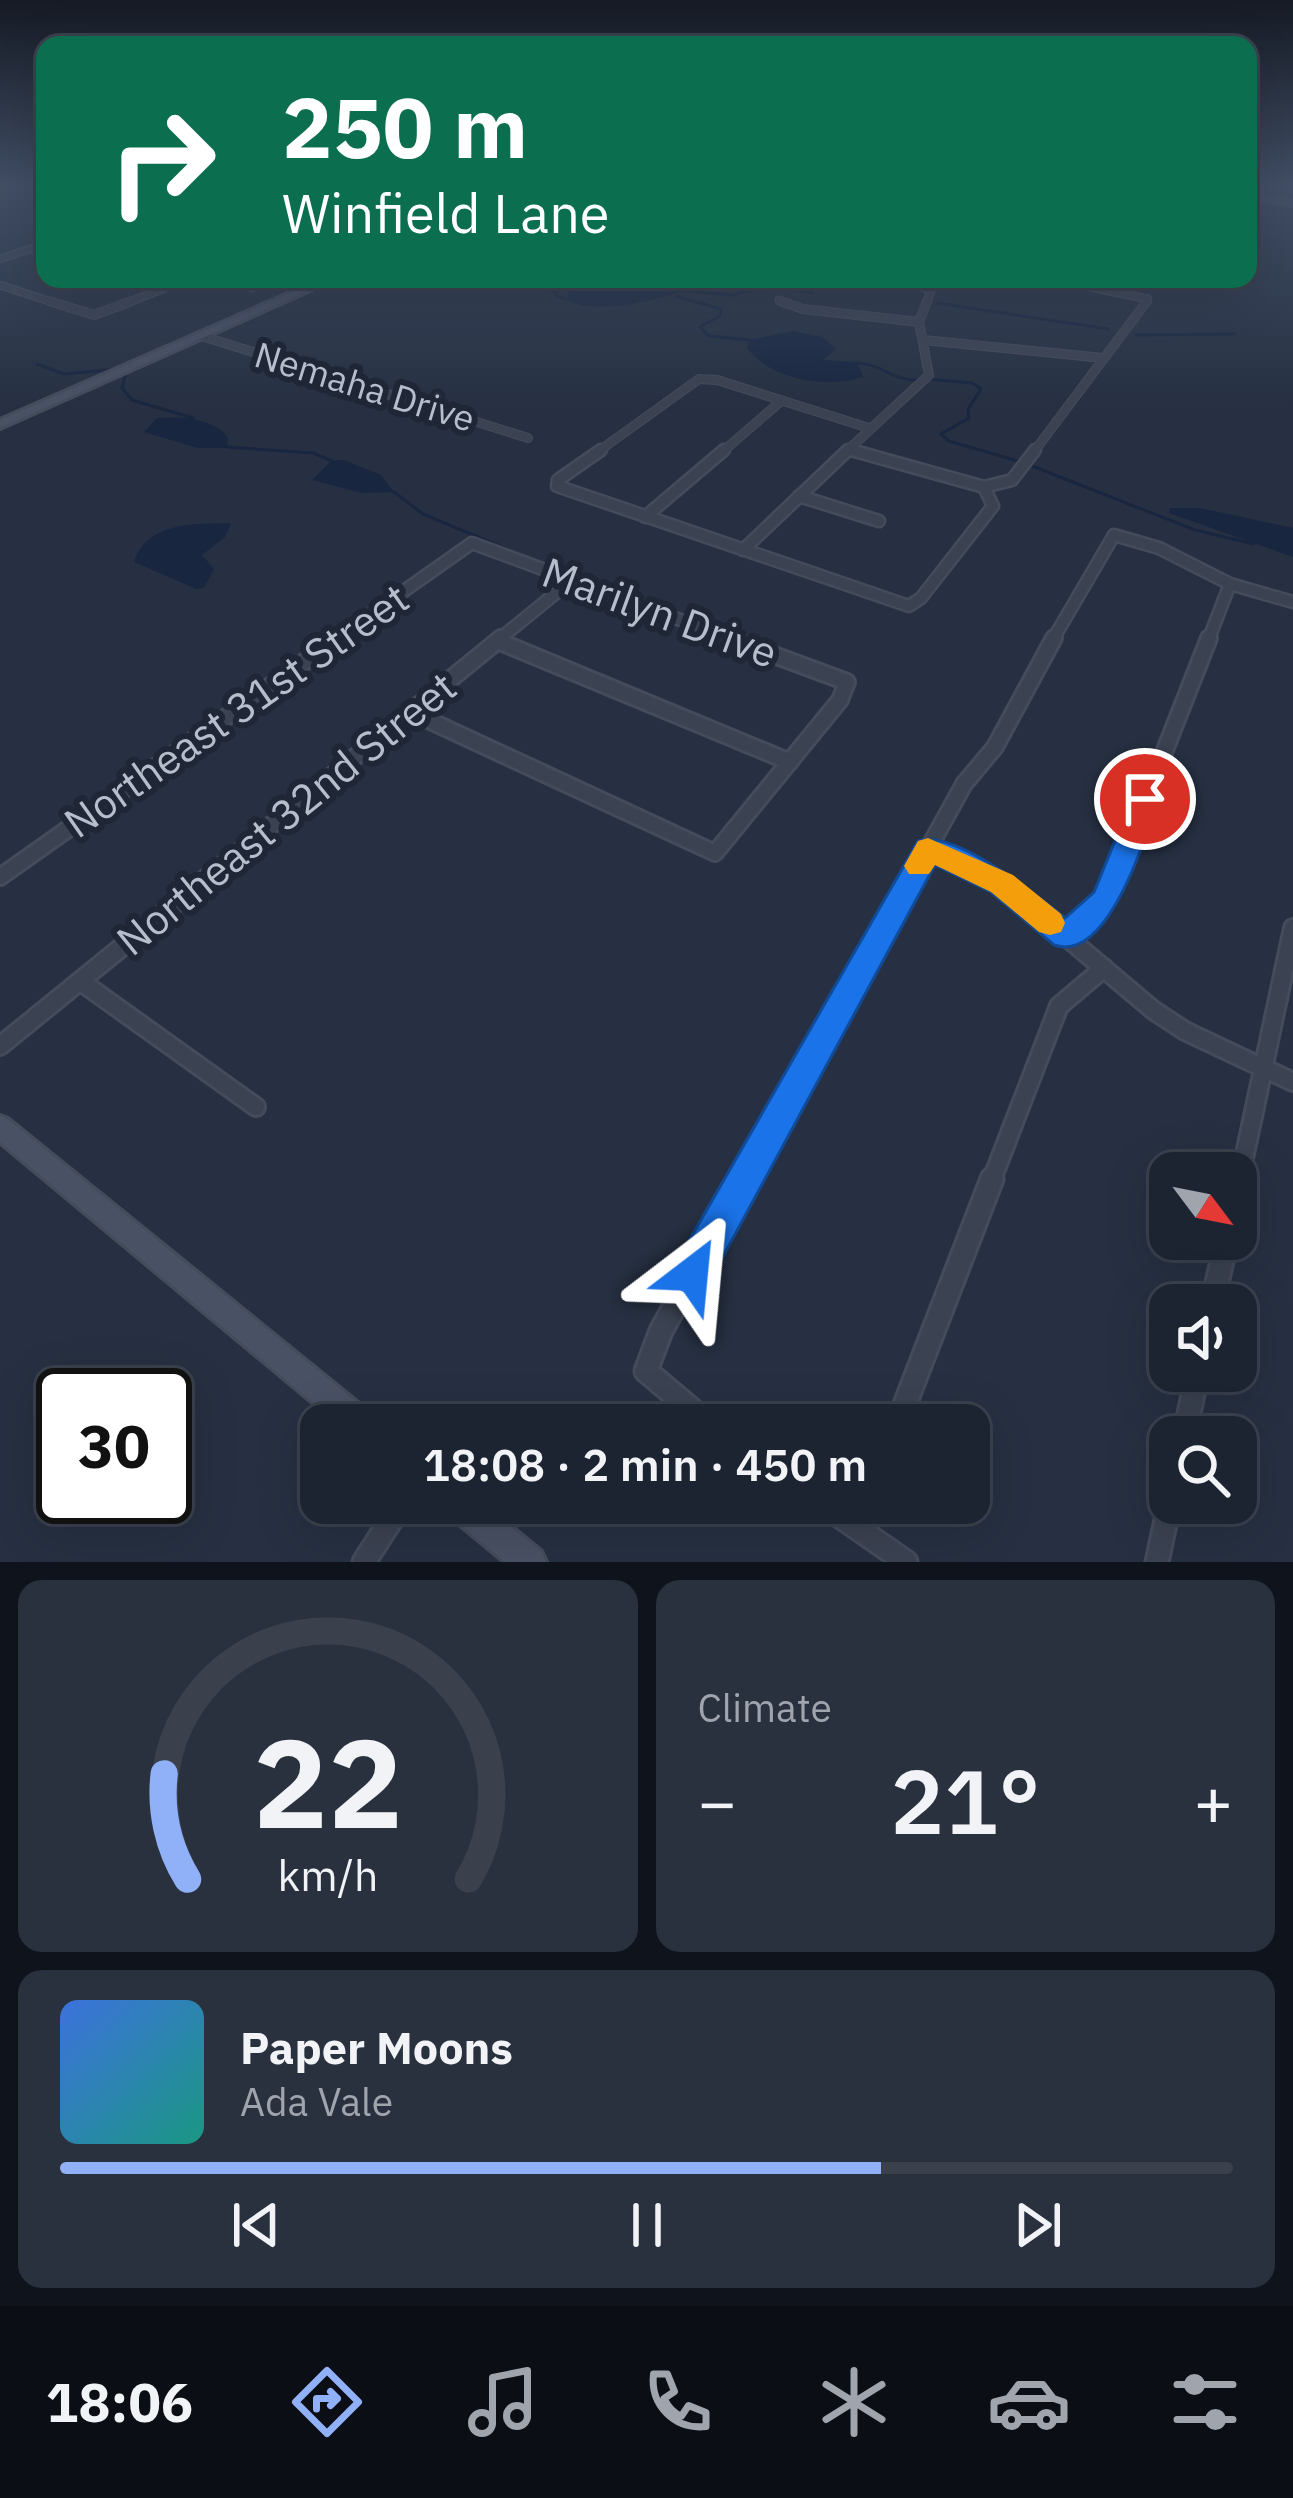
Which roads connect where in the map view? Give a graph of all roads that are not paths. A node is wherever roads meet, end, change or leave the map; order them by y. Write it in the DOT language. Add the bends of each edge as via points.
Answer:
graph roads {
  1 [pos="0,286"];
  2 [pos="164,288"];
  3 [pos="310,288"];
  4 [pos="924,288"];
  5 [pos="1095,288"];
  6 [pos="779,300"];
  7 [pos="920,322"];
  8 [pos="202,336"];
  9 [pos="923,340"];
  10 [pos="1103,358"];
  11 [pos="779,403"];
  12 [pos="0,424"];
  13 [pos="869,428"];
  14 [pos="528,438"];
  15 [pos="850,449"];
  16 [pos="984,487"];
  17 [pos="799,496"];
  18 [pos="644,517"];
  19 [pos="879,520"];
  20 [pos="472,543"];
  21 [pos="743,550"];
  22 [pos="572,580"];
  23 [pos="1229,584"];
  24 [pos="1293,602"];
  25 [pos="498,640"];
  26 [pos="411,712"];
  27 [pos="790,762"];
  28 [pos="928,849"];
  29 [pos="0,878"];
  30 [pos="1293,928"];
  31 [pos="1065,936"];
  32 [pos="1104,968"];
  33 [pos="80,981"];
  34 [pos="0,1046"];
  35 [pos="1263,1069"];
  36 [pos="1293,1082"];
  37 [pos="256,1107"];
  38 [pos="0,1126"];
  39 [pos="1245,1152"];
  40 [pos="338,1404"];
  41 [pos="685,1404"];
  42 [pos="905,1404"];
  43 [pos="388,1524"];
  44 [pos="484,1524"];
  45 [pos="852,1524"];
  46 [pos="859,1524"];
  47 [pos="1165,1524"];
  48 [pos="858,1528"];
  49 [pos="364,1562"];
  50 [pos="530,1562"];
  51 [pos="906,1562"];
  52 [pos="1157,1562"];
  1 -- 2 [label="street" via="94,315"];
  3 -- 8 [label="street"];
  4 -- 7 [label="street" via="931,291"];
  5 -- 10 [label="street" via="1148,299"];
  6 -- 7 [label="street"];
  7 -- 9 [label="street"];
  8 -- 12 [label="street"];
  8 -- 14 [label="street, Nemaha Drive"];
  9 -- 10 [label="street"];
  9 -- 13 [label="street" via="929,376"];
  10 -- 16 [label="street" via="1012,480"];
  11 -- 13 [label="street"];
  11 -- 18 [label="street"];
  11 -- 18 [label="street" via="699,379 557,483"];
  13 -- 15 [label="street"];
  15 -- 16 [label="street"];
  15 -- 17 [label="street"];
  16 -- 21 [label="street" via="993,506 914,605"];
  17 -- 19 [label="street"];
  17 -- 21 [label="street"];
  18 -- 21 [label="street"];
  20 -- 22 [label="street, Marilyn Drive"];
  20 -- 29 [label="street, Northeast 31st Street"];
  22 -- 25 [label="street, Northeast 32nd Street"];
  22 -- 27 [label="street, Marilyn Drive" via="848,682"];
  23 -- 24 [label="street"];
  23 -- 28 [label="street" via="1114,535"];
  23 -- 31 [label="street" via="1110,892"];
  25 -- 26 [label="street, Northeast 32nd Street"];
  25 -- 27 [label="street"];
  26 -- 27 [label="street" via="715,853"];
  26 -- 33 [label="street, Northeast 32nd Street"];
  28 -- 31 [label="street" via="1002,884"];
  28 -- 41 [label="street" via="661,1331 646,1372"];
  30 -- 35 [label="street"];
  31 -- 32 [label="street"];
  32 -- 35 [label="street" via="1185,1031"];
  32 -- 42 [label="street" via="1059,1006"];
  33 -- 34 [label="street, Northeast 32nd Street"];
  33 -- 37 [label="street"];
  35 -- 36 [label="street"];
  35 -- 39 [label="street"];
  38 -- 40 [label="street"];
  43 -- 49 [label="street"];
  44 -- 50 [label="street"];
  45 -- 48 [label="street"];
  46 -- 48 [label="street"];
  47 -- 52 [label="street"];
  48 -- 51 [label="street"];
}
